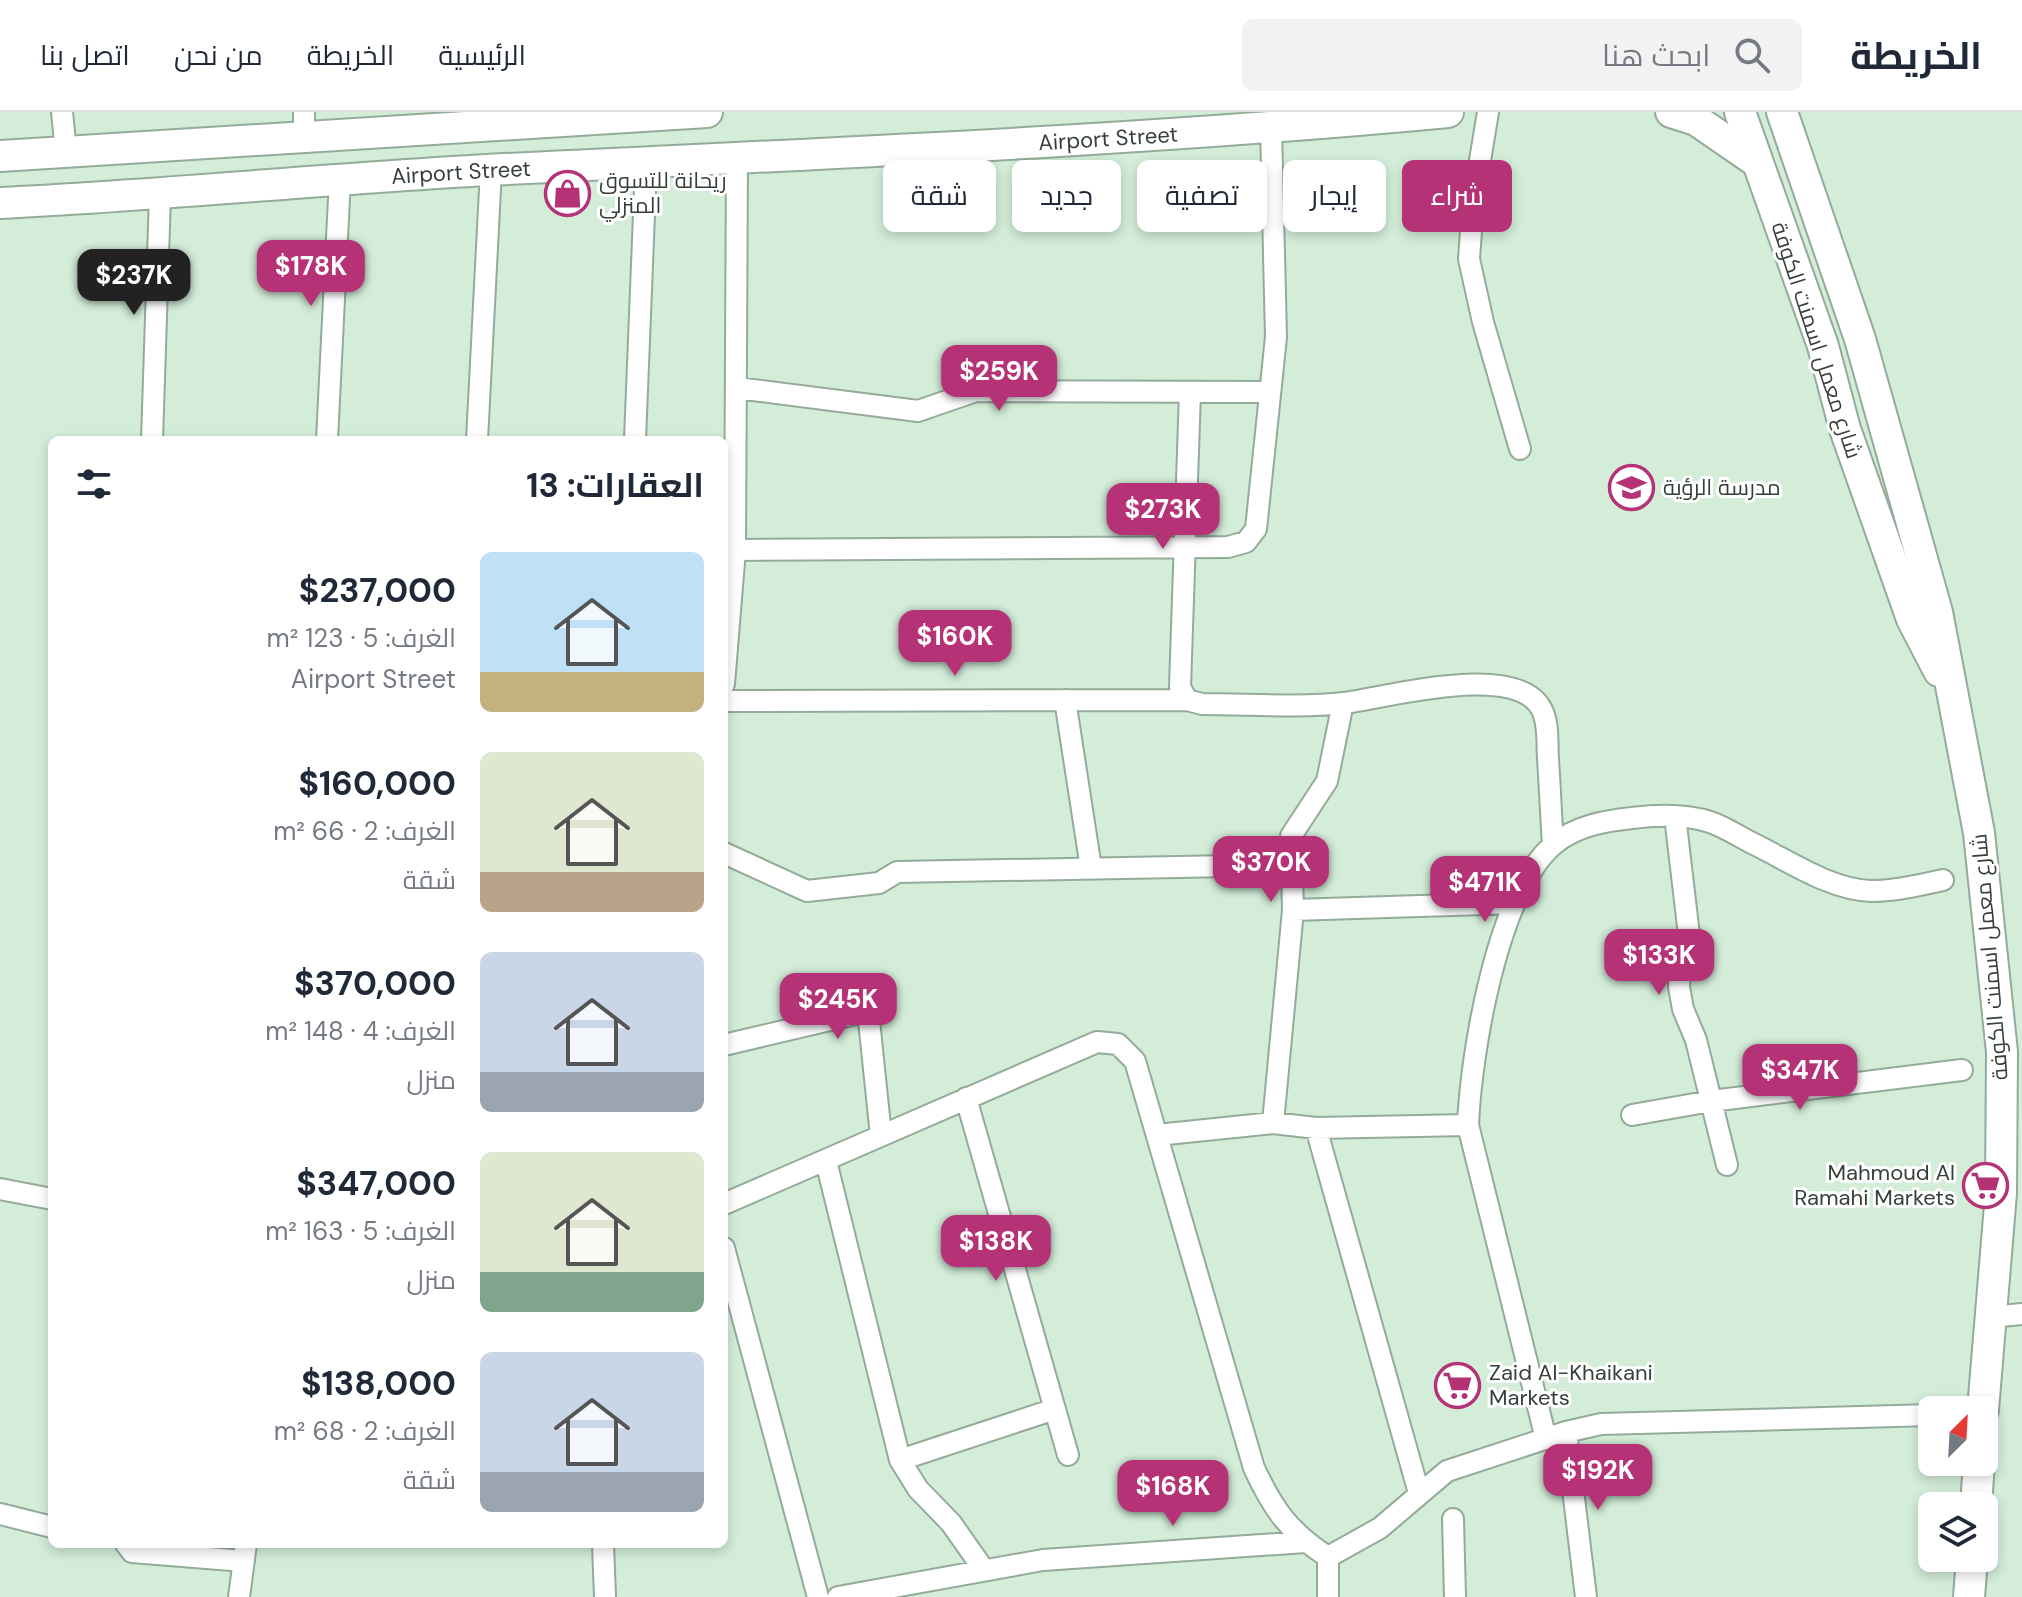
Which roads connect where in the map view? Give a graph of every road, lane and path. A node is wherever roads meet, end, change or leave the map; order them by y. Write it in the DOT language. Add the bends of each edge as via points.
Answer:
graph roads {
  1 [pos="62,112"];
  2 [pos="707,112"];
  3 [pos="1448,112"];
  4 [pos="1488,112"];
  5 [pos="1671,112"];
  6 [pos="1740,112"];
  7 [pos="1782,112"];
  8 [pos="598,116"];
  9 [pos="557,122"];
  10 [pos="464,123"];
  11 [pos="304,125"];
  12 [pos="1271,128"];
  13 [pos="66,152"];
  14 [pos="0,156"];
  15 [pos="737,158"];
  16 [pos="1757,162"];
  17 [pos="646,164"];
  18 [pos="559,168"];
  19 [pos="476,171"];
  20 [pos="340,178"];
  21 [pos="160,195"];
  22 [pos="0,203"];
  23 [pos="1860,339"];
  24 [pos="1823,346"];
  25 [pos="737,388"];
  26 [pos="1190,392"];
  27 [pos="1270,392"];
  28 [pos="152,436"];
  29 [pos="327,436"];
  30 [pos="477,436"];
  31 [pos="635,436"];
  32 [pos="1520,449"];
  33 [pos="1185,547"];
  34 [pos="735,550"];
  35 [pos="728,635"];
  36 [pos="1953,698"];
  37 [pos="1065,700"];
  38 [pos="1187,700"];
  39 [pos="728,701"];
  40 [pos="1343,703"];
  41 [pos="1675,816"];
  42 [pos="1553,845"];
  43 [pos="728,855"];
  44 [pos="1292,865"];
  45 [pos="1091,868"];
  46 [pos="1943,880"];
  47 [pos="1515,903"];
  48 [pos="1293,910"];
  49 [pos="728,1044"];
  50 [pos="1962,1070"];
  51 [pos="966,1098"];
  52 [pos="1711,1101"];
  53 [pos="1632,1115"];
  54 [pos="1273,1123"];
  55 [pos="1468,1125"];
  56 [pos="1316,1128"];
  57 [pos="1157,1135"];
  58 [pos="881,1136"];
  59 [pos="826,1161"];
  60 [pos="1727,1165"];
  61 [pos="0,1189"];
  62 [pos="48,1198"];
  63 [pos="728,1202"];
  64 [pos="728,1263"];
  65 [pos="2022,1314"];
  66 [pos="1991,1317"];
  67 [pos="1984,1396"];
  68 [pos="1055,1409"];
  69 [pos="1918,1415"];
  70 [pos="1566,1432"];
  71 [pos="1546,1439"];
  72 [pos="1068,1455"];
  73 [pos="900,1460"];
  74 [pos="1419,1493"];
  75 [pos="0,1514"];
  76 [pos="1453,1519"];
  77 [pos="48,1526"];
  78 [pos="1306,1542"];
  79 [pos="129,1548"];
  80 [pos="603,1548"];
  81 [pos="245,1552"];
  82 [pos="1328,1557"];
  83 [pos="984,1570"];
  84 [pos="1971,1572"];
  85 [pos="944,1587"];
  86 [pos="239,1597"];
  87 [pos="605,1597"];
  88 [pos="818,1597"];
  89 [pos="842,1597"];
  90 [pos="1328,1597"];
  91 [pos="1455,1597"];
  92 [pos="1586,1597"];
  93 [pos="1969,1597"];
  1 -- 13 [label="street"];
  2 -- 8 [label="main road, Airport Street"];
  3 -- 12 [label="main road, Airport Street"];
  4 -- 32 [label="street" via="1469,259"];
  5 -- 16 [label="main road" via="1696,120"];
  6 -- 16 [label="main road, شارع معمل اسمنت الكوفة"];
  7 -- 23 [label="main road, شارع معمل اسمنت الكوفة"];
  8 -- 9 [label="main road, Airport Street"];
  9 -- 10 [label="main road, Airport Street"];
  9 -- 18 [label="main road" via="550,144"];
  10 -- 11 [label="main road, Airport Street"];
  10 -- 19 [label="main road" via="462,141"];
  11 -- 13 [label="main road, Airport Street"];
  12 -- 15 [label="main road, Airport Street"];
  12 -- 27 [label="street" via="1276,337"];
  13 -- 14 [label="main road, Airport Street"];
  15 -- 17 [label="main road, Airport Street"];
  15 -- 25 [label="street"];
  16 -- 24 [label="main road, شارع معمل اسمنت الكوفة"];
  17 -- 18 [label="main road, Airport Street"];
  17 -- 31 [label="street"];
  18 -- 19 [label="main road, Airport Street"];
  19 -- 20 [label="main road, Airport Street"];
  19 -- 30 [label="street"];
  20 -- 21 [label="main road, Airport Street"];
  20 -- 29 [label="street"];
  21 -- 22 [label="main road, Airport Street"];
  21 -- 28 [label="street"];
  23 -- 24 [label="main road" via="1838,351"];
  23 -- 36 [label="main road, شارع معمل اسمنت الكوفة" via="1937,612"];
  24 -- 36 [label="main road, شارع معمل اسمنت الكوفة" via="1845,429 1912,619"];
  25 -- 26 [label="street" via="918,411 976,391"];
  25 -- 34 [label="street"];
  26 -- 27 [label="street"];
  26 -- 33 [label="street"];
  27 -- 33 [label="street" via="1256,529 1246,542 1228,547"];
  33 -- 34 [label="street"];
  33 -- 38 [label="street" via="1180,687"];
  34 -- 35 [label="street"];
  36 -- 66 [label="main road, شارع معمل اسمنت الكوفة" via="1979,833 2002,1052 2001,1193"];
  37 -- 38 [label="street"];
  37 -- 39 [label="street"];
  37 -- 45 [label="street"];
  38 -- 40 [label="street"];
  40 -- 42 [label="street" via="1459,685 1525,692 1542,709 1546,729"];
  40 -- 44 [label="street" via="1327,781 1291,836"];
  41 -- 42 [label="street" via="1602,821"];
  41 -- 46 [label="street" via="1710,822 1838,884 1869,891"];
  41 -- 52 [label="street" via="1689,935 1679,987"];
  42 -- 47 [label="street"];
  43 -- 45 [label="street" via="807,891 879,883 897,872"];
  44 -- 45 [label="street"];
  44 -- 48 [label="street"];
  47 -- 48 [label="street"];
  47 -- 55 [label="street" via="1486,990"];
  48 -- 54 [label="street"];
  49 -- 58 [label="street" via="868,1011"];
  50 -- 52 [label="street"];
  51 -- 57 [label="street" via="1097,1042 1118,1044 1135,1061"];
  51 -- 58 [label="street"];
  51 -- 68 [label="street"];
  52 -- 53 [label="street"];
  52 -- 60 [label="street"];
  54 -- 56 [label="street"];
  54 -- 57 [label="street"];
  55 -- 56 [label="street"];
  55 -- 71 [label="street"];
  56 -- 74 [label="street"];
  57 -- 78 [label="street" via="1254,1468 1272,1505"];
  58 -- 59 [label="street"];
  59 -- 63 [label="street"];
  59 -- 73 [label="street"];
  61 -- 62 [label="street"];
  64 -- 88 [label="street"];
  65 -- 66 [label="street"];
  66 -- 67 [label="main road, شارع معمل اسمنت الكوفة"];
  68 -- 72 [label="street"];
  68 -- 73 [label="street"];
  69 -- 70 [label="street" via="1601,1424"];
  70 -- 71 [label="street"];
  70 -- 92 [label="street"];
  71 -- 74 [label="street" via="1447,1471"];
  73 -- 83 [label="street"];
  74 -- 82 [label="street" via="1380,1528"];
  75 -- 77 [label="street"];
  76 -- 91 [label="street"];
  78 -- 82 [label="street"];
  78 -- 83 [label="street" via="1105,1554"];
  79 -- 81 [label="street"];
  80 -- 87 [label="street"];
  81 -- 86 [label="street"];
  82 -- 90 [label="street"];
  83 -- 85 [label="street"];
  84 -- 93 [label="main road"];
  85 -- 89 [label="street"];
}
